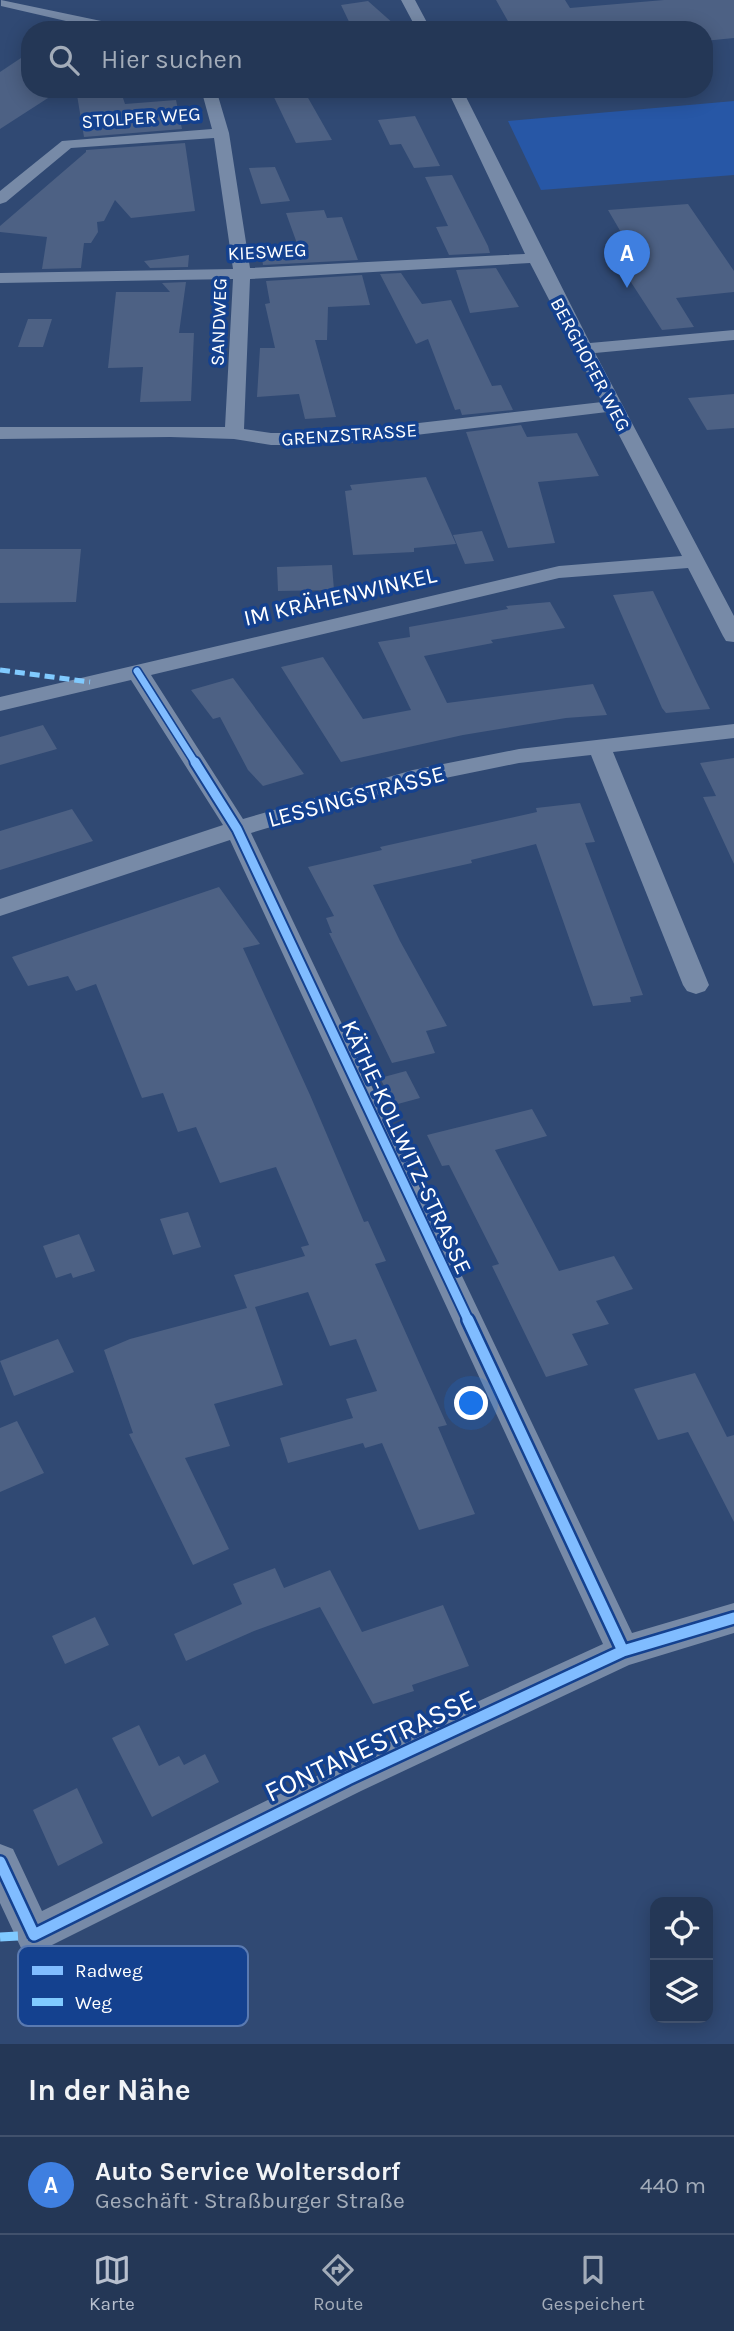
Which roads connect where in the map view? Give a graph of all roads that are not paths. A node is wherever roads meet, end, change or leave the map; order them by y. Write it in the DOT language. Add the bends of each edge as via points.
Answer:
graph roads {
  1 [pos="408,0"];
  2 [pos="6,2"];
  3 [pos="87,21"];
  4 [pos="419,21"];
  5 [pos="211,98"];
  6 [pos="458,98"];
  7 [pos="221,133"];
  8 [pos="0,199"];
  9 [pos="536,258"];
  10 [pos="242,274"];
  11 [pos="0,278"];
  12 [pos="734,335"];
  13 [pos="584,349"];
  14 [pos="614,406"];
  15 [pos="0,433"];
  16 [pos="234,433"];
  17 [pos="694,561"];
  18 [pos="734,636"];
  19 [pos="136,671"];
  20 [pos="0,704"];
  21 [pos="734,731"];
  22 [pos="599,747"];
  23 [pos="237,829"];
  24 [pos="0,908"];
  25 [pos="696,985"];
  26 [pos="734,1618"];
  27 [pos="623,1651"];
  28 [pos="0,1861"];
  1 -- 4 [label="street"];
  2 -- 3 [label="street"];
  5 -- 7 [label="street, SANDWEG"];
  6 -- 9 [label="street, BERGHOFER WEG"];
  7 -- 8 [label="street, STOLPER WEG" via="67,144"];
  7 -- 10 [label="street, SANDWEG"];
  9 -- 10 [label="street, KIESWEG"];
  9 -- 13 [label="street, BERGHOFER WEG"];
  10 -- 11 [label="street, KIESWEG"];
  10 -- 16 [label="street, SANDWEG"];
  12 -- 13 [label="street"];
  13 -- 14 [label="street, BERGHOFER WEG"];
  14 -- 16 [label="street, GRENZSTRASSE" via="332,439 271,439"];
  14 -- 17 [label="street, BERGHOFER WEG"];
  15 -- 16 [label="street, GRENZSTRASSE"];
  17 -- 18 [label="street, BERGHOFER WEG"];
  17 -- 19 [label="street, IM KRÄHENWINKEL" via="559,572"];
  19 -- 20 [label="street, IM KRÄHENWINKEL"];
  19 -- 23 [label="street, KÄTHE-KOLLWITZ-STRASSE"];
  21 -- 22 [label="street, LESSINGSTRASSE"];
  22 -- 23 [label="street, LESSINGSTRASSE" via="519,756 413,777"];
  22 -- 25 [label="street"];
  23 -- 24 [label="street, LESSINGSTRASSE"];
  23 -- 27 [label="street, KÄTHE-KOLLWITZ-STRASSE"];
  26 -- 27 [label="street, FONTANESTRASSE"];
  27 -- 28 [label="street, FONTANESTRASSE" via="348,1779 34,1935"];
}
